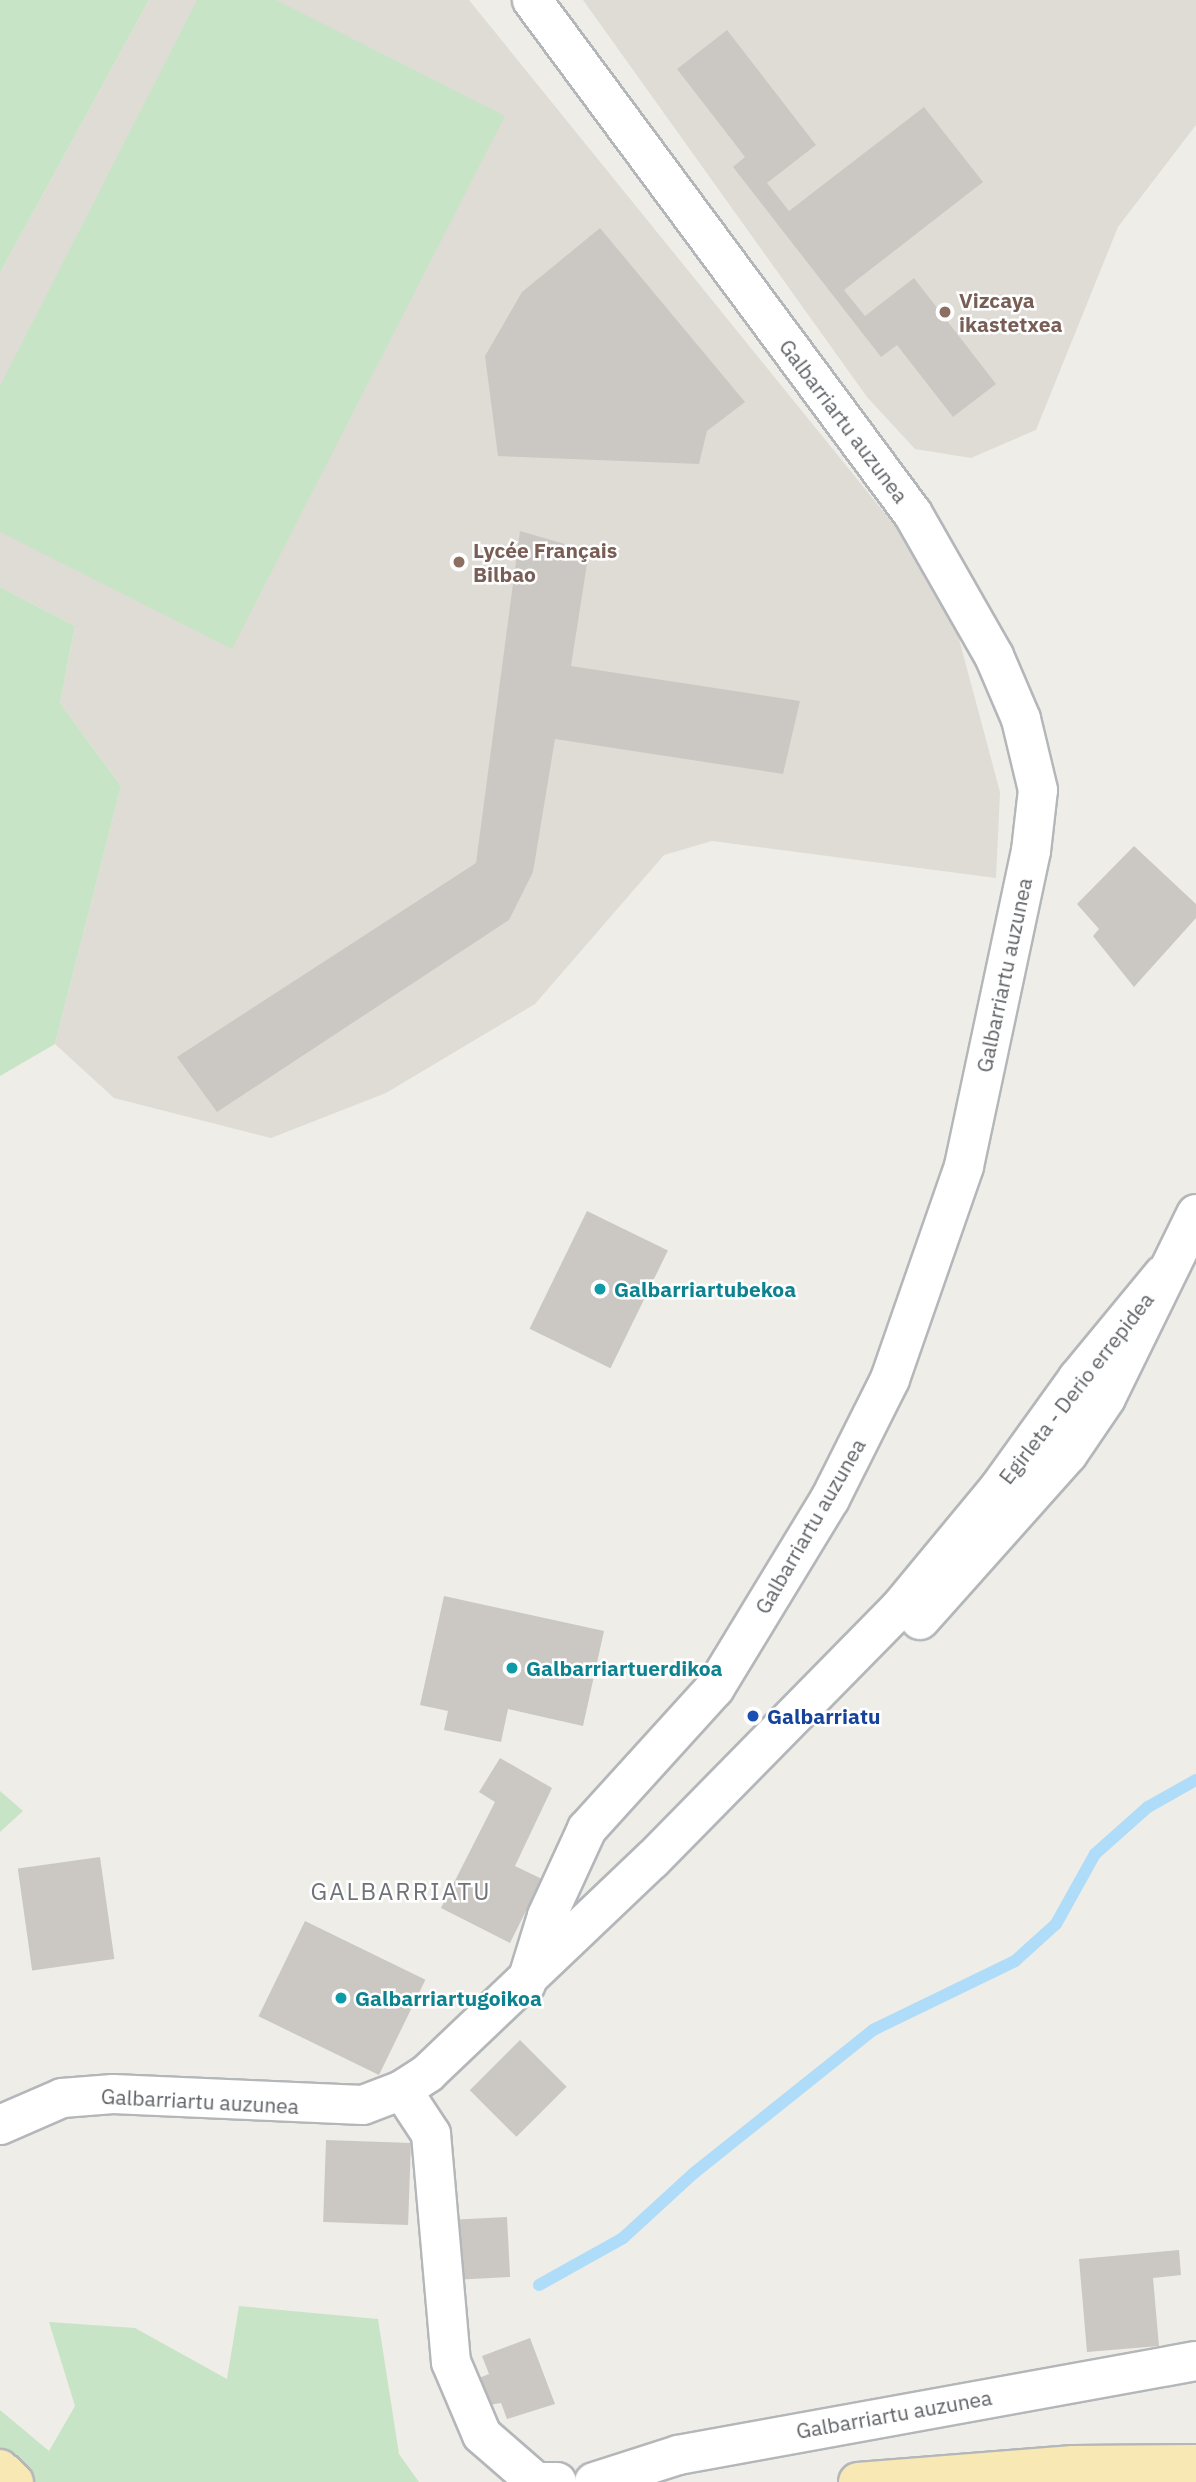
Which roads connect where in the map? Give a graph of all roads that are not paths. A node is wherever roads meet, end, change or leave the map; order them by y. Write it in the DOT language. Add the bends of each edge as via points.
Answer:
graph roads {
  1 [pos="532,0"];
  2 [pos="1196,1214"];
  3 [pos="652,1860"];
  4 [pos="526,1984"];
  5 [pos="402,2090"];
  6 [pos="0,2125"];
  7 [pos="1196,2361"];
  8 [pos="1196,2464"];
  9 [pos="0,2469"];
  10 [pos="13,2482"];
  11 [pos="557,2482"];
  12 [pos="594,2482"];
  13 [pos="858,2482"];
  1 -- 4 [label="street, Galbarriartu auzunea" via="913,514 994,656 1021,719 1038,790 1031,851 964,1166 890,1379 830,1499 715,1688 587,1829 547,1916"];
  2 -- 3 [label="street, Egirleta - Derio errepidea" via="1163,1275 1079,1378 999,1488 898,1610"];
  3 -- 4 [label="street, Galbarriartu auzunea"];
  4 -- 5 [label="street, Galbarriartu auzunea" via="429,2073"];
  5 -- 6 [label="street, Galbarriartu auzunea" via="363,2105 163,2095 62,2098"];
  5 -- 11 [label="street" via="432,2134 451,2362 482,2435 536,2482"];
  7 -- 12 [label="street, Galbarriartu auzunea" via="678,2455"];
  8 -- 13 [label="main road" via="1073,2465"];
  9 -- 10 [label="main road"];
}
